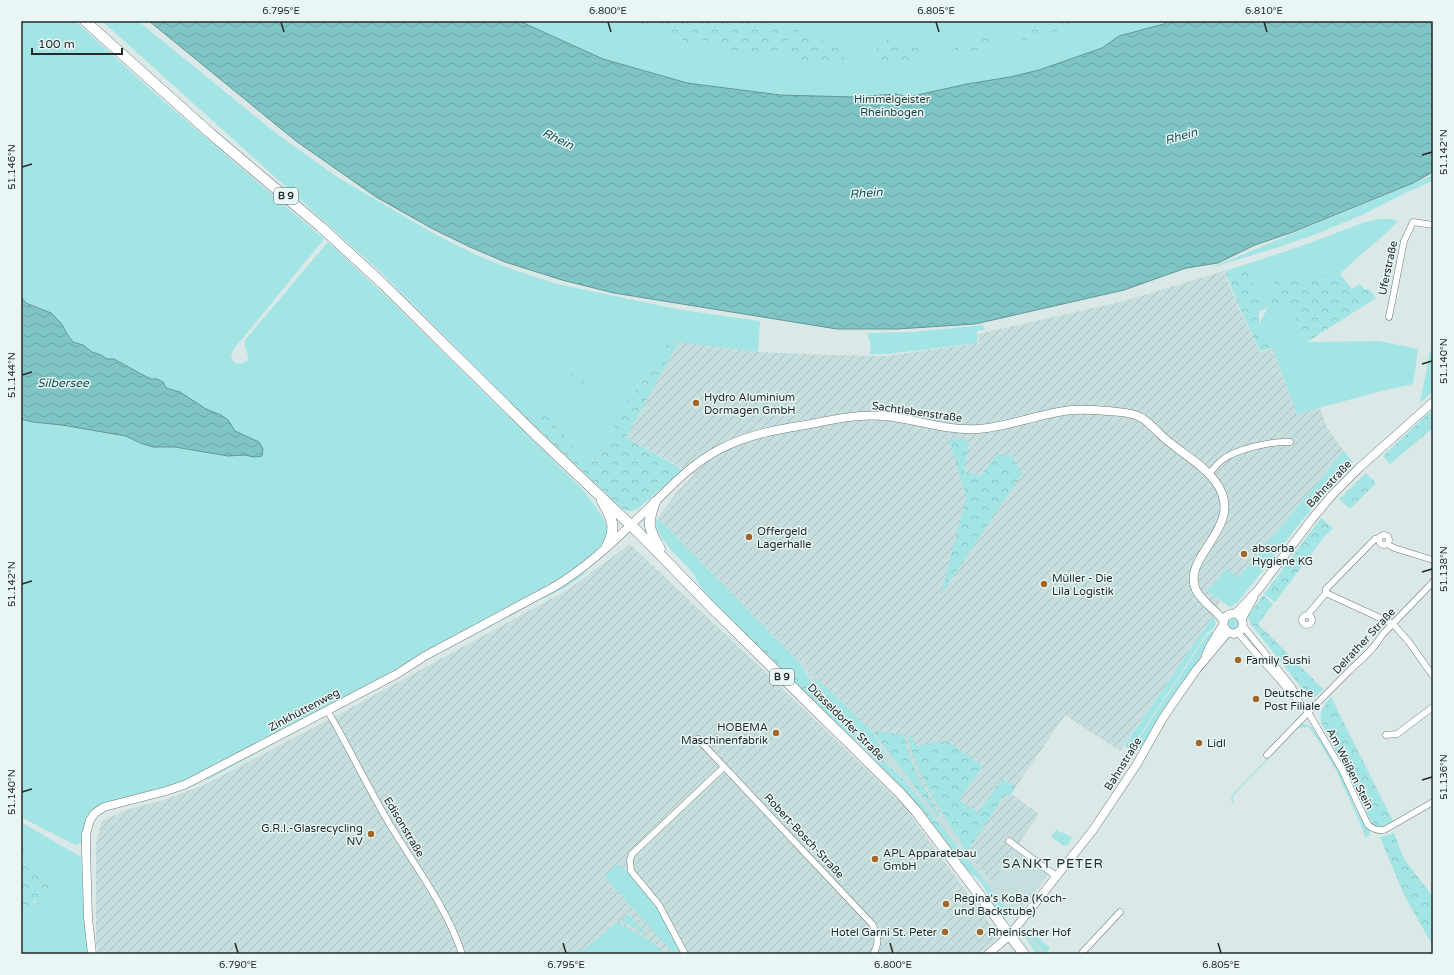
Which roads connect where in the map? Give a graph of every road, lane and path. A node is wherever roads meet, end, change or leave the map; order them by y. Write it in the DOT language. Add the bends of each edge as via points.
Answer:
graph roads {
  1 [pos="85,21"];
  2 [pos="1433,225"];
  3 [pos="1389,317"];
  4 [pos="1433,402"];
  5 [pos="1290,442"];
  6 [pos="1209,474"];
  7 [pos="599,493"];
  8 [pos="655,502"];
  9 [pos="630,524"];
  10 [pos="607,546"];
  11 [pos="666,560"];
  12 [pos="1433,560"];
  13 [pos="1433,582"];
  14 [pos="1326,593"];
  15 [pos="1309,616"];
  16 [pos="1233,621"];
  17 [pos="1393,624"];
  18 [pos="1204,660"];
  19 [pos="1433,676"];
  20 [pos="1433,707"];
  21 [pos="327,710"];
  22 [pos="1308,712"];
  23 [pos="1386,735"];
  24 [pos="698,739"];
  25 [pos="1267,755"];
  26 [pos="724,767"];
  27 [pos="1433,802"];
  28 [pos="1009,841"];
  29 [pos="1056,876"];
  30 [pos="1120,912"];
  31 [pos="1010,935"];
  32 [pos="92,954"];
  33 [pos="462,954"];
  34 [pos="685,954"];
  35 [pos="873,954"];
  36 [pos="988,954"];
  37 [pos="1024,954"];
  38 [pos="1081,954"];
  1 -- 7 [label="main road, B 9" via="210,133 346,249 540,439"];
  2 -- 3 [label="street, Uferstraße" via="1413,222 1409,229 1404,240"];
  4 -- 16 [label="street, Bahnstraße" via="1333,494 1255,593 1251,604"];
  5 -- 6 [label="street" via="1279,441 1234,453 1222,460"];
  6 -- 8 [label="street, Sachtlebenstraße" via="1159,434 1145,419 1126,412 1070,410 993,428 964,430 896,418 865,416 762,433 730,444 698,462 680,476"];
  6 -- 16 [label="street, Sachtlebenstraße" via="1221,492 1224,511 1217,534 1198,563 1194,578 1196,589 1204,600"];
  7 -- 9 [label="main road, B 9"];
  7 -- 10 [label="main road" via="613,525"];
  8 -- 9 [label="street, Sachtlebenstraße"];
  8 -- 11 [label="main road" via="649,516 649,526"];
  9 -- 10 [label="street, Zinkhüttenweg"];
  9 -- 11 [label="main road, Düsseldorfer Straße / B 9"];
  10 -- 21 [label="street, Zinkhüttenweg" via="583,568 557,585"];
  11 -- 31 [label="main road, Düsseldorfer Straße / B 9" via="900,793"];
  12 -- 14 [label="street" via="1387,544 1380,544 1379,538 1375,539 1326,590"];
  13 -- 17 [label="street, Delrather Straße"];
  14 -- 15 [label="street"];
  14 -- 17 [label="street"];
  16 -- 18 [label="street, Bahnstraße" via="1210,646"];
  16 -- 18 [label="street, Bahnstraße" via="1234,634 1228,632"];
  16 -- 22 [label="street, Am Weißen Stein"];
  17 -- 19 [label="street"];
  17 -- 22 [label="street, Delrather Straße" via="1359,663"];
  18 -- 29 [label="street, Bahnstraße" via="1163,718 1112,802"];
  20 -- 23 [label="street" via="1397,734"];
  21 -- 32 [label="street, Zinkhüttenweg" via="184,785 104,807 92,816 87,829 86,844 88,918"];
  21 -- 33 [label="street, Edisonstraße" via="389,822 437,900"];
  22 -- 25 [label="street, Delrather Straße"];
  22 -- 27 [label="street, Am Weißen Stein" via="1342,770 1368,825 1372,828 1378,831 1390,828"];
  24 -- 26 [label="street, Robert-Bosch-Straße"];
  26 -- 34 [label="street" via="632,854 630,860 631,871 659,905"];
  26 -- 35 [label="street, Robert-Bosch-Straße" via="872,924 878,940"];
  28 -- 29 [label="street"];
  29 -- 31 [label="street, Bahnstraße"];
  30 -- 38 [label="street"];
  31 -- 36 [label="street, Bahnstraße"];
  31 -- 37 [label="main road, Düsseldorfer Straße / B 9"];
}
